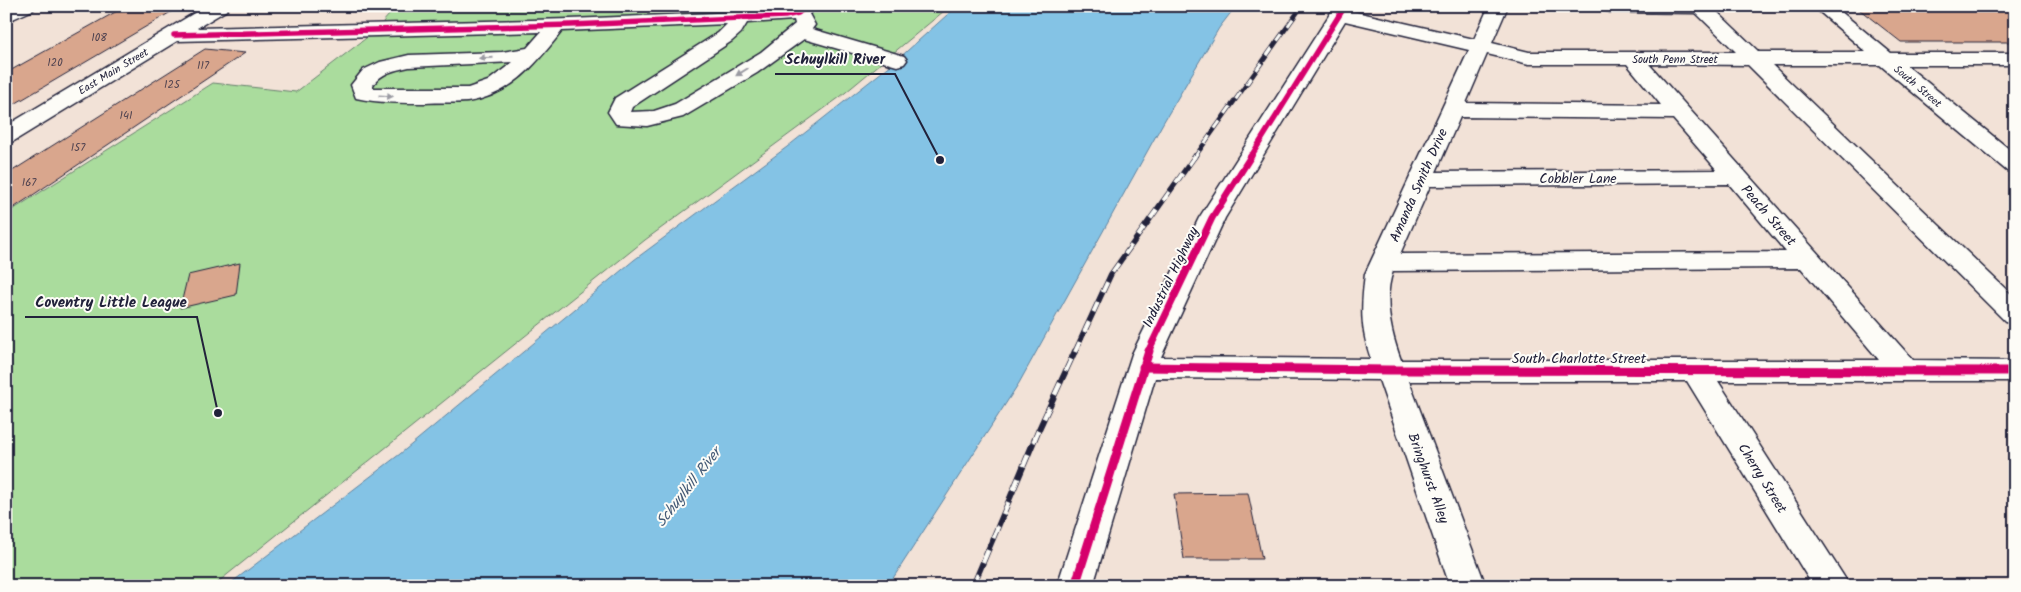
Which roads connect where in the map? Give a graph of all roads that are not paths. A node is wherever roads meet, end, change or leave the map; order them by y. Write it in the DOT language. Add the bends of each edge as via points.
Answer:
graph roads {
  1 [pos="26,6"];
  2 [pos="220,6"];
  3 [pos="1499,6"];
  4 [pos="1610,6"];
  5 [pos="1700,6"];
  6 [pos="1822,6"];
  7 [pos="1342,10"];
  8 [pos="405,12"];
  9 [pos="6,16"];
  10 [pos="802,17"];
  11 [pos="740,18"];
  12 [pos="556,26"];
  13 [pos="389,30"];
  14 [pos="174,34"];
  15 [pos="1480,48"];
  16 [pos="535,53"];
  17 [pos="1633,59"];
  18 [pos="1754,59"];
  19 [pos="2015,59"];
  20 [pos="454,60"];
  21 [pos="897,60"];
  22 [pos="1886,60"];
  23 [pos="429,96"];
  24 [pos="1452,110"];
  25 [pos="1680,112"];
  26 [pos="6,136"];
  27 [pos="2015,166"];
  28 [pos="1736,177"];
  29 [pos="1420,179"];
  30 [pos="1809,260"];
  31 [pos="1383,263"];
  32 [pos="2015,314"];
  33 [pos="1143,367"];
  34 [pos="1389,370"];
  35 [pos="1694,370"];
  36 [pos="1905,371"];
  37 [pos="2015,371"];
  38 [pos="1075,586"];
  39 [pos="1468,586"];
  40 [pos="1832,586"];
  1 -- 9 [label="street"];
  2 -- 14 [label="street, East Main Street"];
  3 -- 15 [label="street, Amanda Smith Drive"];
  4 -- 5 [label="street"];
  5 -- 18 [label="street"];
  6 -- 22 [label="street, South Street"];
  7 -- 15 [label="street, South Penn Street"];
  7 -- 33 [label="street, Industrial Highway" via="1212,218"];
  8 -- 13 [label="street"];
  10 -- 11 [label="street"];
  10 -- 11 [label="street, one-way" via="784,46 683,109 667,117 624,119 619,112 623,104 725,36"];
  10 -- 21 [label="street"];
  11 -- 12 [label="street"];
  12 -- 13 [label="street"];
  12 -- 16 [label="street"];
  13 -- 14 [label="street"];
  14 -- 26 [label="street, East Main Street"];
  15 -- 17 [label="street, South Penn Street" via="1529,58"];
  15 -- 24 [label="street, Amanda Smith Drive"];
  16 -- 20 [label="street, one-way"];
  16 -- 23 [label="street" via="513,75 487,90 468,95"];
  17 -- 18 [label="street, South Penn Street"];
  17 -- 25 [label="street, Peach Street"];
  18 -- 22 [label="street, South Penn Street"];
  18 -- 32 [label="street"];
  19 -- 22 [label="street, South Penn Street"];
  20 -- 23 [label="street"];
  20 -- 23 [label="street, one-way" via="409,61 388,66 370,74 362,85 364,93 385,97"];
  22 -- 27 [label="street, South Street"];
  24 -- 25 [label="street"];
  24 -- 29 [label="street, Amanda Smith Drive"];
  25 -- 28 [label="street, Peach Street"];
  28 -- 29 [label="street, Cobbler Lane"];
  28 -- 30 [label="street, Peach Street"];
  29 -- 31 [label="street, Amanda Smith Drive"];
  30 -- 31 [label="street"];
  30 -- 36 [label="street, Peach Street"];
  31 -- 34 [label="street, Amanda Smith Drive" via="1378,274 1375,306 1378,337"];
  33 -- 34 [label="street, South Charlotte Street"];
  33 -- 38 [label="street, Industrial Highway"];
  34 -- 35 [label="street, South Charlotte Street"];
  34 -- 39 [label="street, Bringhurst Alley"];
  35 -- 36 [label="street, South Charlotte Street"];
  35 -- 40 [label="street, Cherry Street"];
  36 -- 37 [label="street, South Charlotte Street"];
}
